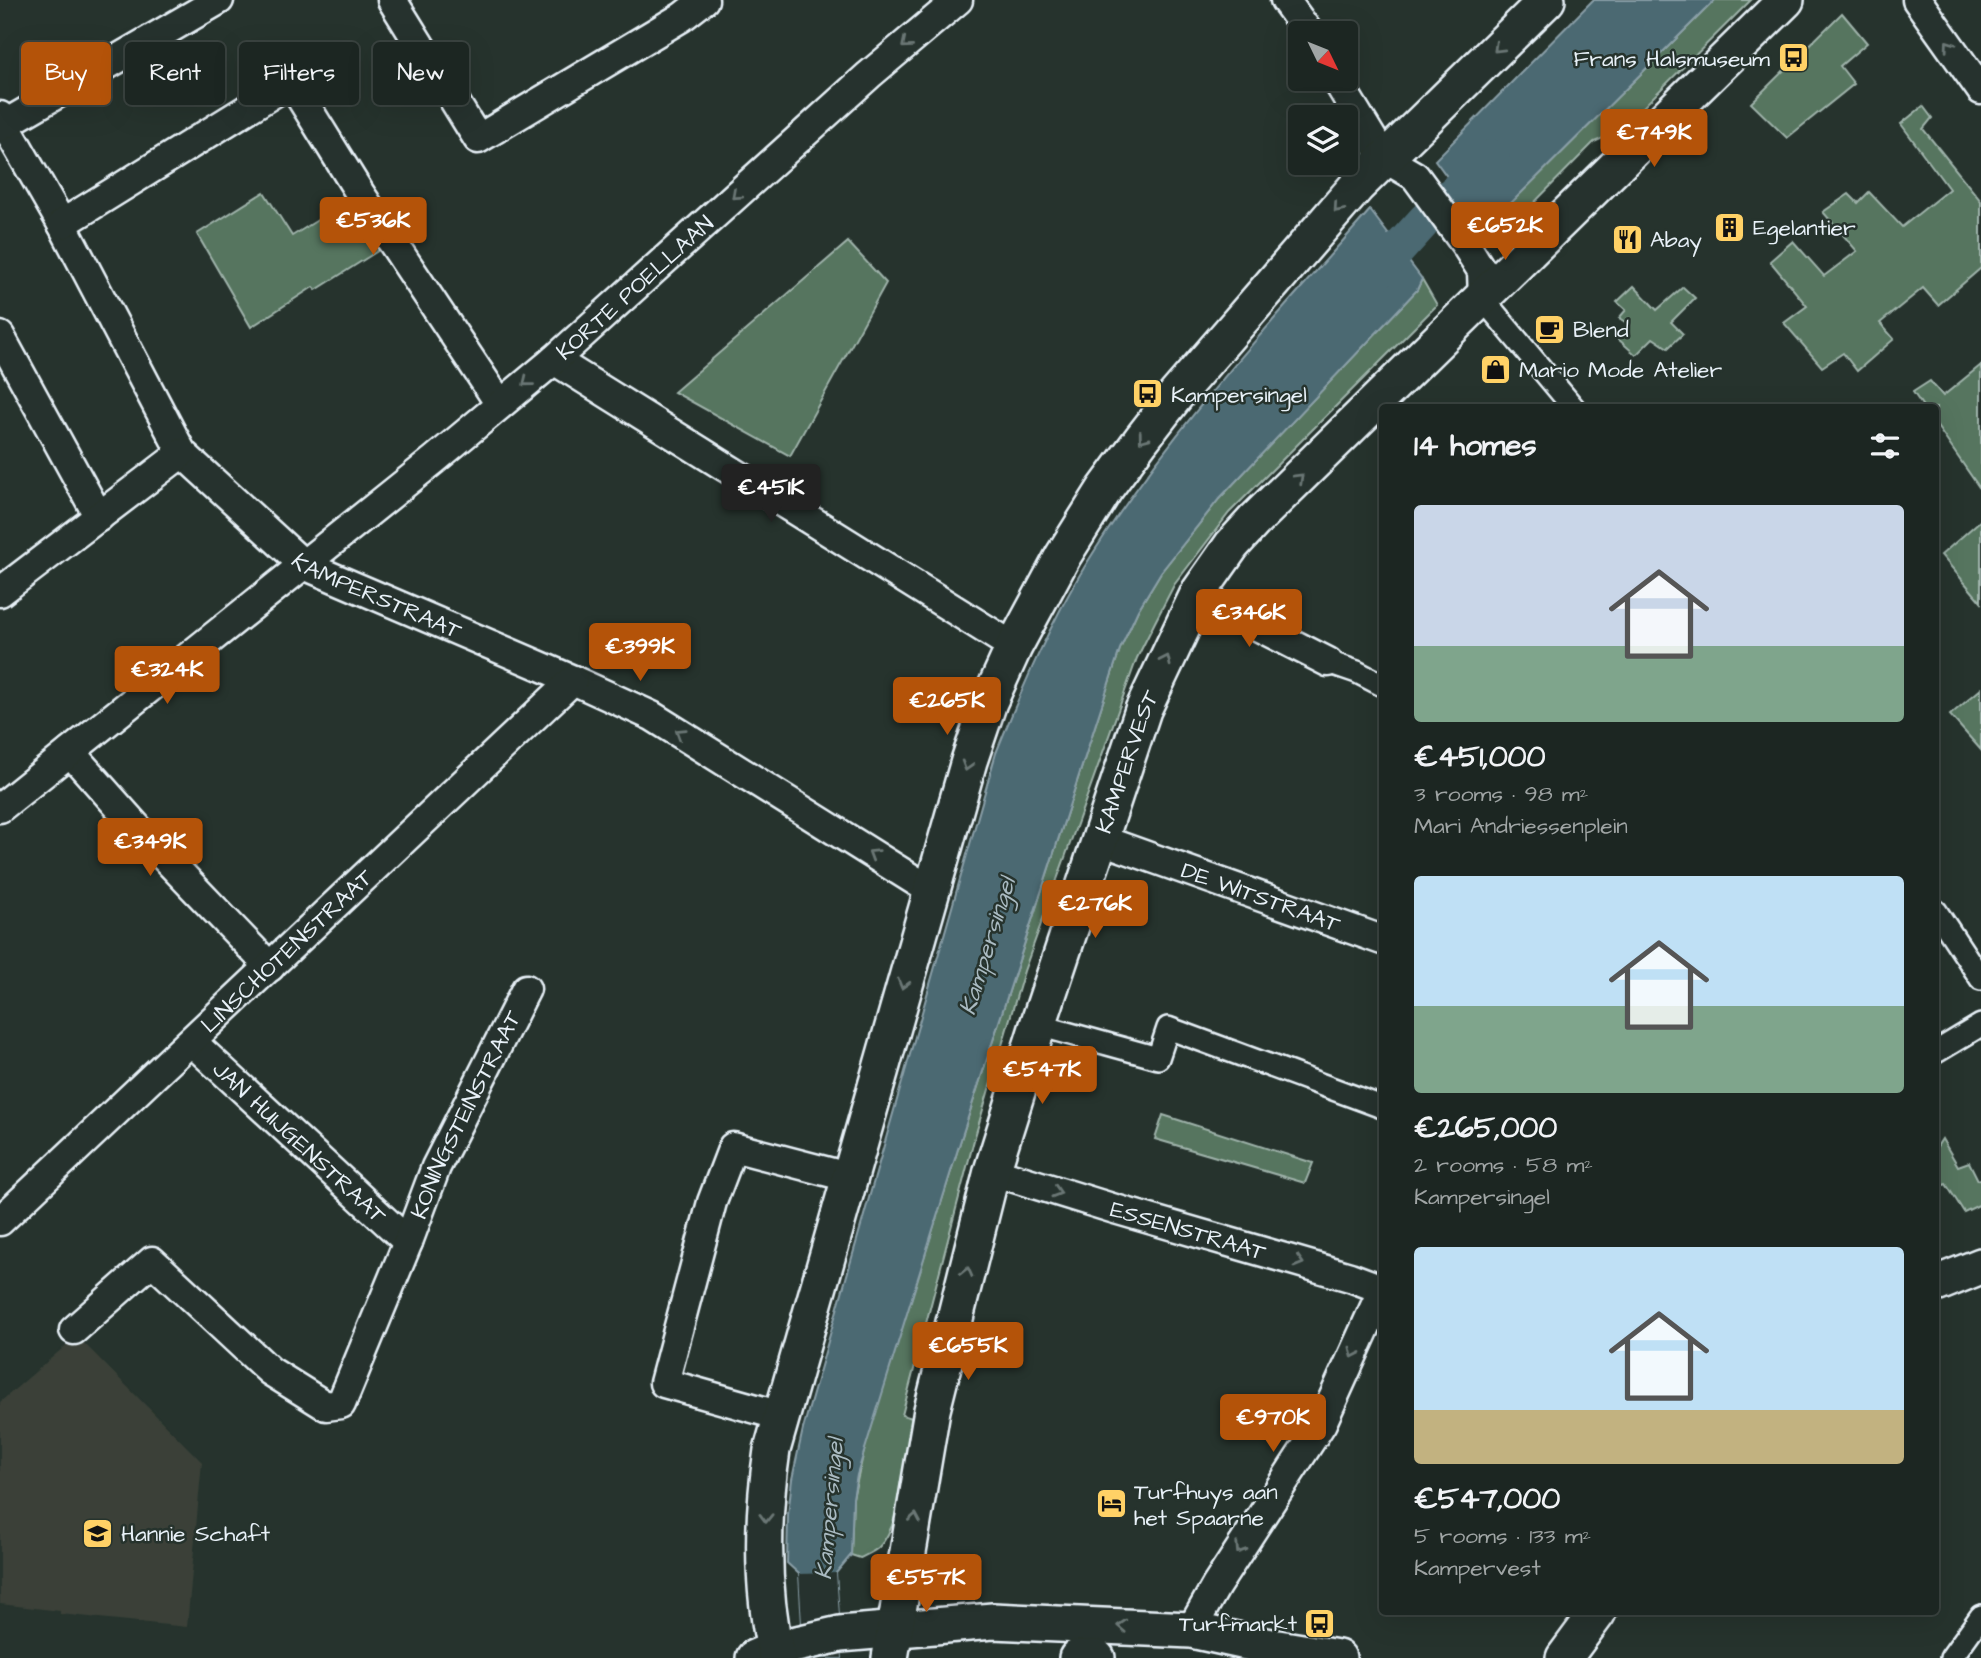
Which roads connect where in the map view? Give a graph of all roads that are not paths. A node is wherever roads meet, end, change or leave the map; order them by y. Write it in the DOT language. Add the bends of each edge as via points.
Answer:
graph roads {
  1 [pos="219,0"];
  2 [pos="392,0"];
  3 [pos="704,0"];
  4 [pos="958,0"];
  5 [pos="1285,0"];
  6 [pos="1547,0"];
  7 [pos="1786,0"];
  8 [pos="1917,0"];
  9 [pos="1300,21"];
  10 [pos="1981,90"];
  11 [pos="1343,91"];
  12 [pos="1,123"];
  13 [pos="1384,158"];
  14 [pos="62,224"];
  15 [pos="1483,299"];
  16 [pos="0,336"];
  17 [pos="554,360"];
  18 [pos="500,404"];
  19 [pos="1571,404"];
  20 [pos="182,453"];
  21 [pos="99,517"];
  22 [pos="304,565"];
  23 [pos="0,592"];
  24 [pos="1199,592"];
  25 [pos="1013,647"];
  26 [pos="1328,662"];
  27 [pos="573,680"];
  28 [pos="1379,684"];
  29 [pos="70,752"];
  30 [pos="0,808"];
  31 [pos="1099,838"];
  32 [pos="930,890"];
  33 [pos="1939,916"];
  34 [pos="1379,939"];
  35 [pos="270,967"];
  36 [pos="1981,979"];
  37 [pos="526,989"];
  38 [pos="1038,1025"];
  39 [pos="1981,1026"];
  40 [pos="192,1042"];
  41 [pos="1939,1050"];
  42 [pos="1379,1106"];
  43 [pos="992,1171"];
  44 [pos="848,1177"];
  45 [pos="0,1222"];
  46 [pos="408,1242"];
  47 [pos="1981,1266"];
  48 [pos="1939,1283"];
  49 [pos="1379,1289"];
  50 [pos="1379,1297"];
  51 [pos="74,1330"];
  52 [pos="781,1416"];
  53 [pos="1596,1615"];
  54 [pos="1981,1616"];
  55 [pos="1191,1630"];
  56 [pos="892,1644"];
  57 [pos="777,1652"];
  58 [pos="1077,1658"];
  59 [pos="1097,1658"];
  60 [pos="1338,1658"];
  61 [pos="1564,1658"];
  62 [pos="1951,1658"];
  1 -- 12 [label="street"];
  2 -- 3 [label="street" via="478,139"];
  4 -- 17 [label="street, KORTE POELLAAN, one-way"];
  5 -- 9 [label="street"];
  6 -- 13 [label="street, one-way"];
  7 -- 15 [label="street, KAMPERVEST"];
  10 -- 8 [label="street, one-way"];
  11 -- 13 [label="street"];
  12 -- 14 [label="street, KAMPERSTRAAT"];
  13 -- 15 [label="street" via="1415,176 1465,244 1482,271"];
  13 -- 25 [label="street, one-way" via="1141,440 1063,556"];
  14 -- 18 [label="street" via="291,82"];
  14 -- 20 [label="street, KAMPERSTRAAT"];
  15 -- 19 [label="street"];
  24 -- 15 [label="street, KAMPERVEST, one-way" via="1254,521"];
  16 -- 21 [label="street"];
  17 -- 18 [label="street, KORTE POELLAAN, one-way"];
  17 -- 25 [label="street"];
  18 -- 22 [label="street, KORTE POELLAAN"];
  20 -- 21 [label="street"];
  20 -- 22 [label="street, KAMPERSTRAAT"];
  21 -- 23 [label="street"];
  22 -- 27 [label="street, KAMPERSTRAAT"];
  22 -- 29 [label="street, KORTE POELLAAN"];
  24 -- 26 [label="street"];
  31 -- 24 [label="street, KAMPERVEST, one-way" via="1143,710"];
  25 -- 32 [label="street, one-way" via="989,702"];
  26 -- 28 [label="street"];
  32 -- 27 [label="street, KAMPERSTRAAT, one-way" via="652,716"];
  27 -- 35 [label="street, LINSCHOTENSTRAAT"];
  29 -- 30 [label="street, KORTE POELLAAN"];
  29 -- 35 [label="street"];
  31 -- 34 [label="street, DE WITSTRAAT"];
  31 -- 38 [label="street, KAMPERVEST"];
  32 -- 44 [label="street, one-way"];
  33 -- 36 [label="street"];
  35 -- 40 [label="street, LINSCHOTENSTRAAT"];
  37 -- 46 [label="street, KONINGSTEINSTRAAT" via="436,1167"];
  38 -- 42 [label="street" via="1158,1058 1168,1028"];
  38 -- 43 [label="street, KAMPERVEST"];
  39 -- 41 [label="street"];
  40 -- 45 [label="street, LINSCHOTENSTRAAT"];
  40 -- 46 [label="street, JAN HUIJGENSTRAAT"];
  43 -- 49 [label="street, ESSENSTRAAT, one-way"];
  56 -- 43 [label="street, KAMPERVEST, one-way" via="932,1410"];
  44 -- 52 [label="street"];
  44 -- 52 [label="street" via="733,1147 712,1202 664,1384"];
  46 -- 51 [label="street, KONINGSTEINSTRAAT" via="341,1404 326,1406 270,1371 152,1261"];
  47 -- 48 [label="street"];
  50 -- 55 [label="street, one-way" via="1322,1423"];
  52 -- 57 [label="street, one-way" via="766,1484 765,1516 766,1582"];
  53 -- 61 [label="street"];
  54 -- 62 [label="street"];
  55 -- 56 [label="street, one-way" via="993,1621"];
  55 -- 60 [label="street"];
  56 -- 57 [label="street" via="840,1634"];
  58 -- 59 [label="street"];
}
